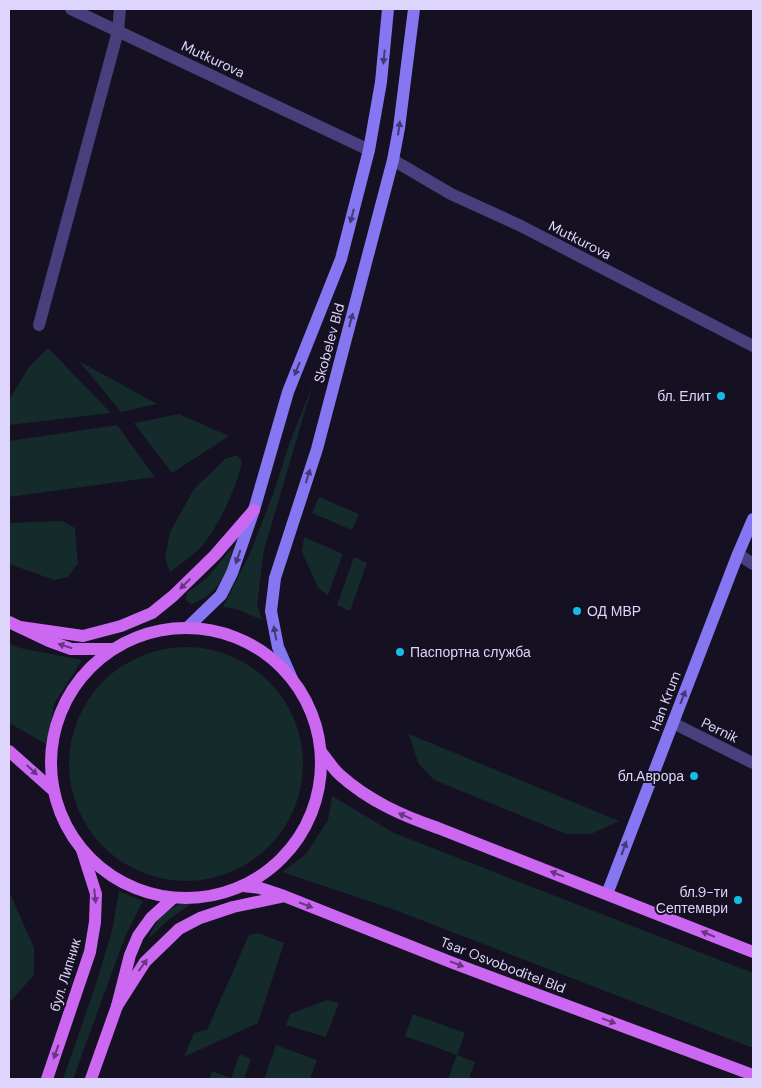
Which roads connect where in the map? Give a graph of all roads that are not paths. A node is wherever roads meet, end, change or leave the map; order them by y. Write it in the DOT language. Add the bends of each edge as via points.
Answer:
graph roads {
  1 [pos="71,9"];
  2 [pos="120,9"];
  3 [pos="388,9"];
  4 [pos="414,9"];
  5 [pos="118,31"];
  6 [pos="369,150"];
  7 [pos="393,160"];
  8 [pos="40,325"];
  9 [pos="753,346"];
  10 [pos="254,510"];
  11 [pos="753,519"];
  12 [pos="738,554"];
  13 [pos="753,564"];
  14 [pos="14,624"];
  15 [pos="188,627"];
  16 [pos="113,649"];
  17 [pos="292,678"];
  18 [pos="673,723"];
  19 [pos="9,751"];
  20 [pos="321,752"];
  21 [pos="753,763"];
  22 [pos="54,791"];
  23 [pos="82,850"];
  24 [pos="243,886"];
  25 [pos="607,894"];
  26 [pos="284,896"];
  27 [pos="173,898"];
  28 [pos="753,952"];
  29 [pos="117,1006"];
  30 [pos="753,1075"];
  31 [pos="46,1079"];
  32 [pos="90,1079"];
  1 -- 5 [label="street, Mutkurova"];
  2 -- 5 [label="street"];
  3 -- 6 [label="main road, Skobelev Bld, one-way" via="381,82"];
  7 -- 4 [label="main road, Skobelev Bld, one-way"];
  5 -- 6 [label="street, Mutkurova"];
  5 -- 8 [label="street"];
  6 -- 10 [label="main road, Skobelev Bld, one-way" via="341,258 288,392"];
  7 -- 9 [label="street, Mutkurova" via="452,194 521,226"];
  17 -- 7 [label="main road, Skobelev Bld, one-way" via="278,647 271,611 275,578 317,449"];
  10 -- 14 [label="main road, one-way" via="215,555 152,613 121,626 83,636"];
  10 -- 15 [label="main road, Skobelev Bld, one-way" via="221,595"];
  11 -- 12 [label="main road, Han Krum"];
  12 -- 13 [label="street"];
  18 -- 12 [label="main road, Han Krum, one-way"];
  16 -- 14 [label="main road, Tsar Osvoboditel Bld, one-way" via="71,649"];
  15 -- 16 [label="main road, Tsar Osvoboditel Bld" via="143,635"];
  15 -- 17 [label="main road, Tsar Osvoboditel Bld" via="214,629 240,639 269,656"];
  16 -- 22 [label="main road, Tsar Osvoboditel Bld" via="74,687 62,711 54,737 51,764"];
  17 -- 20 [label="main road, Tsar Osvoboditel Bld" via="312,713"];
  18 -- 21 [label="street, Pernik"];
  25 -- 18 [label="main road, Han Krum, one-way"];
  19 -- 22 [label="main road, one-way"];
  20 -- 24 [label="main road, Tsar Osvoboditel Bld" via="319,784 306,823 293,845 270,868"];
  25 -- 20 [label="main road, Tsar Osvoboditel Bld, one-way" via="404,816 368,796 340,775"];
  22 -- 23 [label="main road, Tsar Osvoboditel Bld" via="64,822"];
  23 -- 27 [label="main road, Tsar Osvoboditel Bld" via="108,873 139,890"];
  23 -- 31 [label="main road, бул. Липник, one-way" via="96,894 95,922 90,952"];
  24 -- 26 [label="main road, Tsar Osvoboditel Bld"];
  24 -- 27 [label="main road, Tsar Osvoboditel Bld" via="197,898"];
  28 -- 25 [label="main road, Tsar Osvoboditel Bld, one-way"];
  29 -- 26 [label="main road, one-way" via="145,962 179,929 233,907"];
  26 -- 30 [label="main road, Tsar Osvoboditel Bld, one-way"];
  27 -- 29 [label="main road" via="151,918 138,936"];
  29 -- 32 [label="main road"];
}
